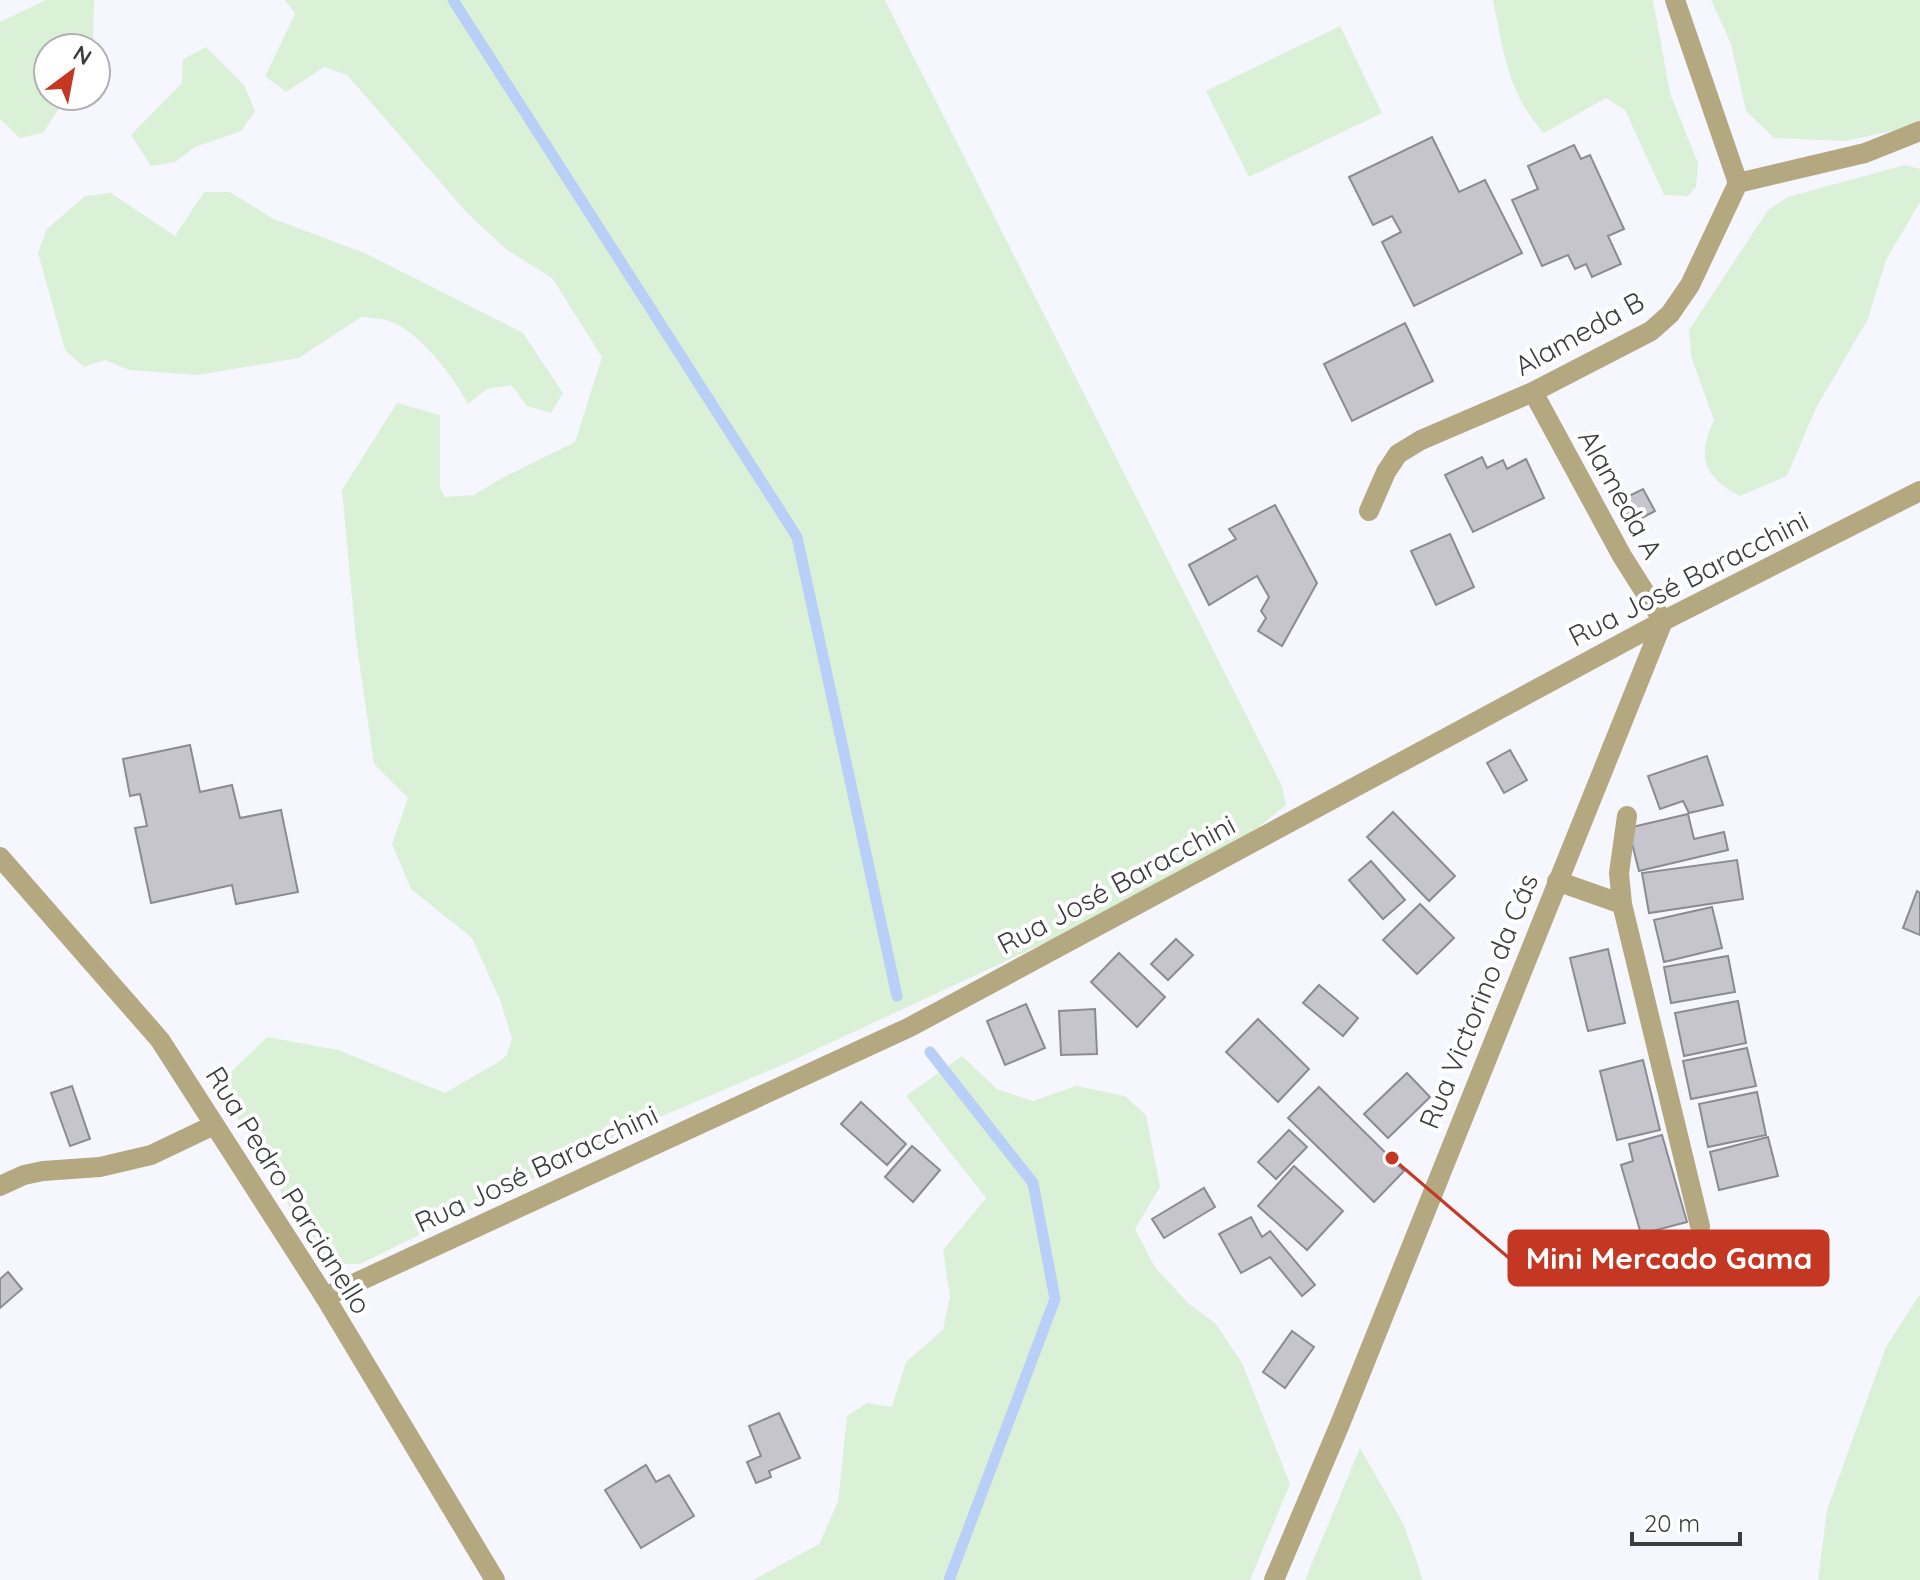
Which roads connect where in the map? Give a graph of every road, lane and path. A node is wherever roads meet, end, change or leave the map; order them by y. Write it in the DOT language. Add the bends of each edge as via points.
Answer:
graph roads {
  1 [pos="1675,0"];
  2 [pos="1920,131"];
  3 [pos="1738,183"];
  4 [pos="1533,392"];
  5 [pos="1920,491"];
  6 [pos="1369,511"];
  7 [pos="1663,621"];
  8 [pos="1627,816"];
  9 [pos="0,857"];
  10 [pos="1557,881"];
  11 [pos="1622,904"];
  12 [pos="214,1125"];
  13 [pos="0,1186"];
  14 [pos="1700,1226"];
  15 [pos="325,1297"];
  16 [pos="495,1580"];
  17 [pos="1274,1580"];
  1 -- 3 [label="street"];
  2 -- 3 [label="street" via="1865,153"];
  3 -- 4 [label="street, Alameda B" via="1690,285 1670,314 1651,331"];
  4 -- 6 [label="street, Alameda B" via="1398,454"];
  4 -- 7 [label="street, Alameda A"];
  5 -- 7 [label="street, Rua José Baracchini"];
  7 -- 10 [label="street, Rua Victorino da Cás"];
  7 -- 15 [label="street, Rua José Baracchini" via="910,1027"];
  8 -- 11 [label="street" via="1619,873"];
  9 -- 12 [label="street, Rua Pedro Parcianello" via="160,1040"];
  10 -- 11 [label="street"];
  10 -- 17 [label="street, Rua Victorino da Cás"];
  11 -- 14 [label="street"];
  12 -- 13 [label="street" via="151,1155 100,1167 43,1171"];
  12 -- 15 [label="street, Rua Pedro Parcianello"];
  15 -- 16 [label="street, Rua Pedro Parcianello"];
}
